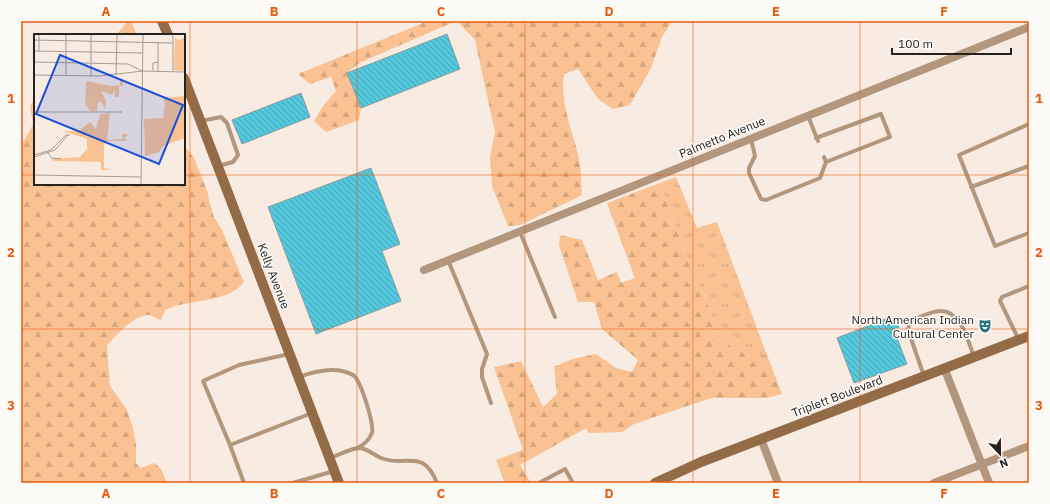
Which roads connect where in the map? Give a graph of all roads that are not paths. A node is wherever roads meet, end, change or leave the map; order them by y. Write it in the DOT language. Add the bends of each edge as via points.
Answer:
graph roads {
  1 [pos="162,21"];
  2 [pos="1029,27"];
  3 [pos="168,34"];
  4 [pos="185,81"];
  5 [pos="808,116"];
  6 [pos="201,122"];
  7 [pos="1029,124"];
  8 [pos="751,138"];
  9 [pos="218,166"];
  10 [pos="1029,166"];
  11 [pos="971,187"];
  12 [pos="519,231"];
  13 [pos="1029,233"];
  14 [pos="448,260"];
  15 [pos="424,270"];
  16 [pos="1029,286"];
  17 [pos="555,317"];
  18 [pos="1029,336"];
  19 [pos="1019,340"];
  20 [pos="290,354"];
  21 [pos="974,358"];
  22 [pos="945,370"];
  23 [pos="299,377"];
  24 [pos="924,377"];
  25 [pos="491,403"];
  26 [pos="312,414"];
  27 [pos="761,439"];
  28 [pos="230,445"];
  29 [pos="1029,446"];
  30 [pos="357,448"];
  31 [pos="329,458"];
  32 [pos="981,465"];
  33 [pos="334,471"];
  34 [pos="244,483"];
  35 [pos="293,483"];
  36 [pos="339,483"];
  37 [pos="437,483"];
  38 [pos="539,483"];
  39 [pos="573,483"];
  40 [pos="655,483"];
  41 [pos="778,483"];
  42 [pos="934,483"];
  43 [pos="988,483"];
  1 -- 3 [label="main road"];
  2 -- 5 [label="street, Palmetto Avenue"];
  4 -- 6 [label="main road, Kelly Avenue"];
  5 -- 8 [label="street, Palmetto Avenue"];
  5 -- 8 [label="lane" via="817,140 881,114 890,136 825,159 820,178 766,200 761,199 749,173 755,156"];
  6 -- 9 [label="main road, Kelly Avenue"];
  6 -- 9 [label="lane" via="221,117 227,123 238,155 233,162"];
  7 -- 11 [label="lane" via="959,155"];
  8 -- 12 [label="street, Palmetto Avenue"];
  9 -- 20 [label="main road, Kelly Avenue"];
  10 -- 11 [label="lane"];
  11 -- 13 [label="lane" via="995,246"];
  12 -- 14 [label="street, Palmetto Avenue"];
  12 -- 17 [label="lane"];
  14 -- 15 [label="street, Palmetto Avenue"];
  14 -- 25 [label="lane" via="486,354 482,377"];
  16 -- 19 [label="lane" via="1002,297 1000,301"];
  18 -- 19 [label="main road, Triplett Boulevard"];
  19 -- 21 [label="main road, Triplett Boulevard"];
  20 -- 23 [label="main road, Kelly Avenue"];
  20 -- 28 [label="lane" via="239,365 203,381"];
  21 -- 22 [label="main road, Triplett Boulevard"];
  21 -- 24 [label="lane" via="956,317 947,312 935,311 913,320 908,325"];
  22 -- 24 [label="main road, Triplett Boulevard"];
  22 -- 32 [label="street"];
  23 -- 26 [label="main road, Kelly Avenue"];
  23 -- 30 [label="lane" via="318,370 350,374 357,378 362,387 372,430 367,441"];
  24 -- 27 [label="main road, Triplett Boulevard"];
  26 -- 28 [label="lane"];
  26 -- 31 [label="main road, Kelly Avenue"];
  27 -- 40 [label="main road, Triplett Boulevard"];
  27 -- 41 [label="street"];
  28 -- 34 [label="lane"];
  29 -- 32 [label="street"];
  30 -- 31 [label="lane"];
  30 -- 37 [label="lane" via="364,448 382,458 417,460 431,470"];
  31 -- 33 [label="main road, Kelly Avenue"];
  32 -- 42 [label="street"];
  32 -- 43 [label="street"];
  33 -- 35 [label="lane"];
  33 -- 36 [label="main road, Kelly Avenue"];
  38 -- 39 [label="lane" via="565,469"];
}
